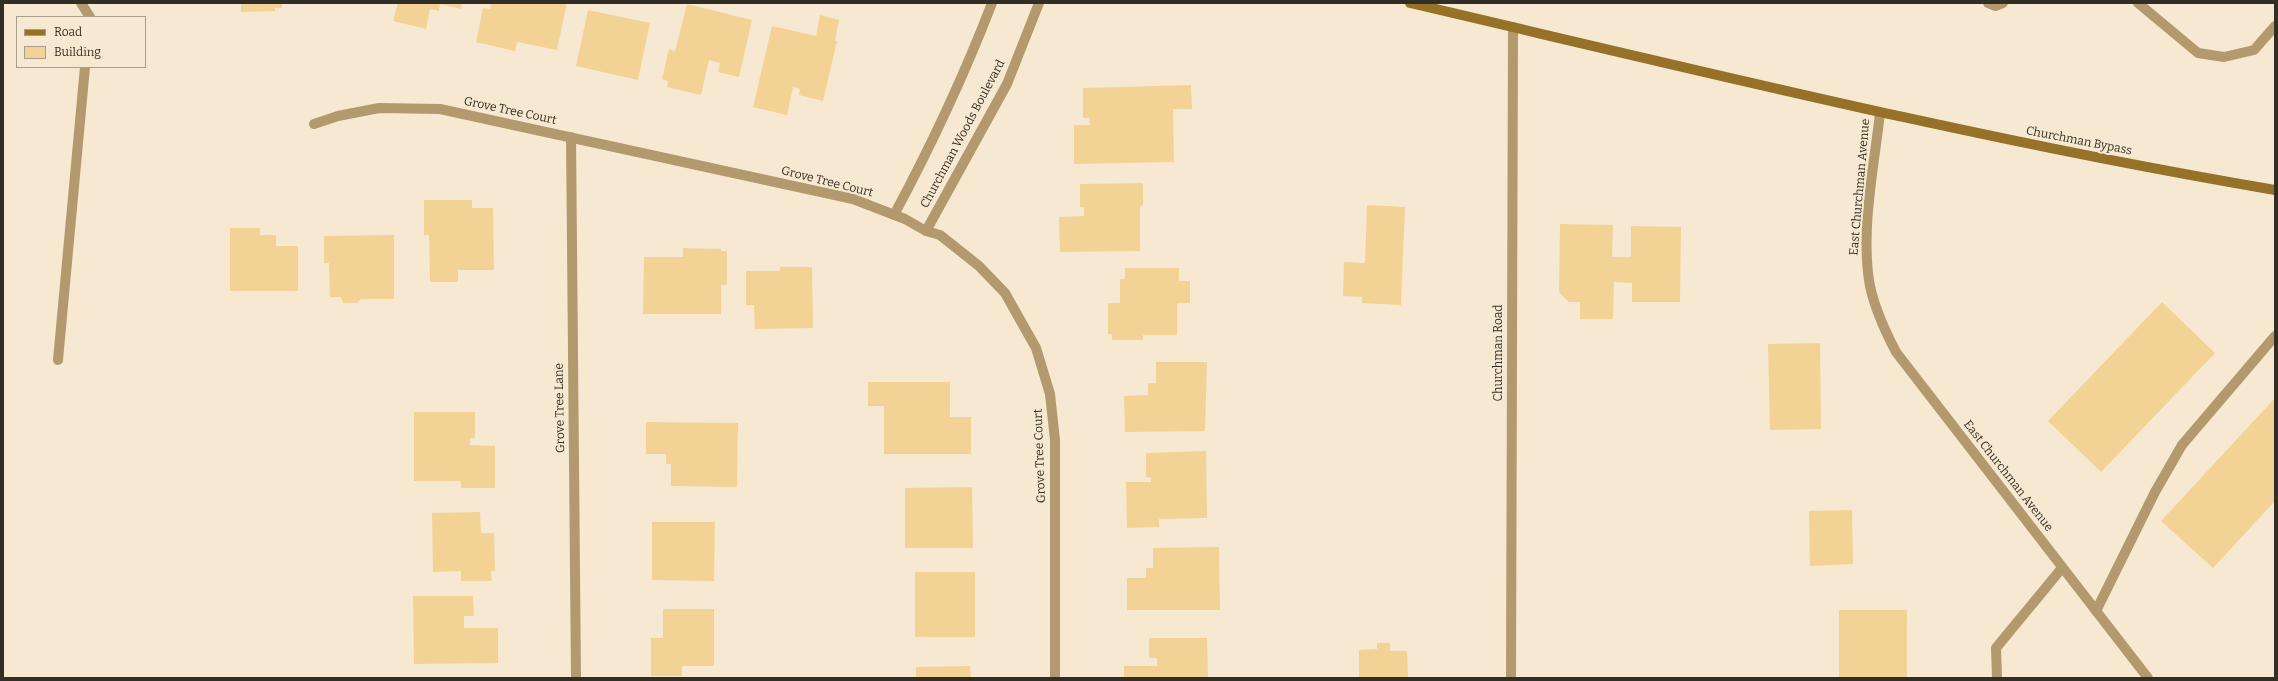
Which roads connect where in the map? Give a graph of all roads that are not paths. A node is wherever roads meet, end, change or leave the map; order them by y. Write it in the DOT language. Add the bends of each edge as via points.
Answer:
graph roads {
  1 [pos="81,3"];
  2 [pos="91,3"];
  3 [pos="992,3"];
  4 [pos="1039,3"];
  5 [pos="1410,3"];
  6 [pos="1988,3"];
  7 [pos="2003,3"];
  8 [pos="2138,3"];
  9 [pos="90,16"];
  10 [pos="2275,26"];
  11 [pos="1514,27"];
  12 [pos="85,68"];
  13 [pos="1880,113"];
  14 [pos="314,124"];
  15 [pos="571,137"];
  16 [pos="2275,190"];
  17 [pos="894,215"];
  18 [pos="926,231"];
  19 [pos="2275,336"];
  20 [pos="58,360"];
  21 [pos="2062,568"];
  22 [pos="2096,611"];
  23 [pos="576,678"];
  24 [pos="1055,678"];
  25 [pos="1511,678"];
  26 [pos="1997,678"];
  27 [pos="2148,678"];
  1 -- 9 [label="street"];
  2 -- 9 [label="street"];
  3 -- 17 [label="street, Churchman Woods Boulevard" via="967,68 926,156"];
  4 -- 18 [label="street, Churchman Woods Boulevard" via="1007,84"];
  5 -- 11 [label="street, East Churchman Avenue"];
  6 -- 7 [label="street" via="1995,6"];
  8 -- 10 [label="street" via="2198,53 2224,58 2254,50"];
  11 -- 13 [label="street, East Churchman Avenue"];
  11 -- 25 [label="street, Churchman Road"];
  12 -- 20 [label="street"];
  13 -- 16 [label="street, Churchman Bypass" via="2076,154"];
  13 -- 21 [label="street, East Churchman Avenue" via="1866,256 1870,286 1883,327 1896,352"];
  14 -- 15 [label="street, Grove Tree Court" via="338,116 379,108 440,109"];
  15 -- 17 [label="street, Grove Tree Court" via="853,199"];
  15 -- 23 [label="street, Grove Tree Lane"];
  17 -- 18 [label="street, Grove Tree Court"];
  18 -- 24 [label="street, Grove Tree Court" via="940,236 979,266 1005,293 1030,334 1042,364 1053,410"];
  19 -- 22 [label="street" via="2182,445 2155,492"];
  21 -- 22 [label="street, East Churchman Avenue"];
  21 -- 26 [label="street" via="1996,648"];
  22 -- 27 [label="street, East Churchman Avenue"];
}
